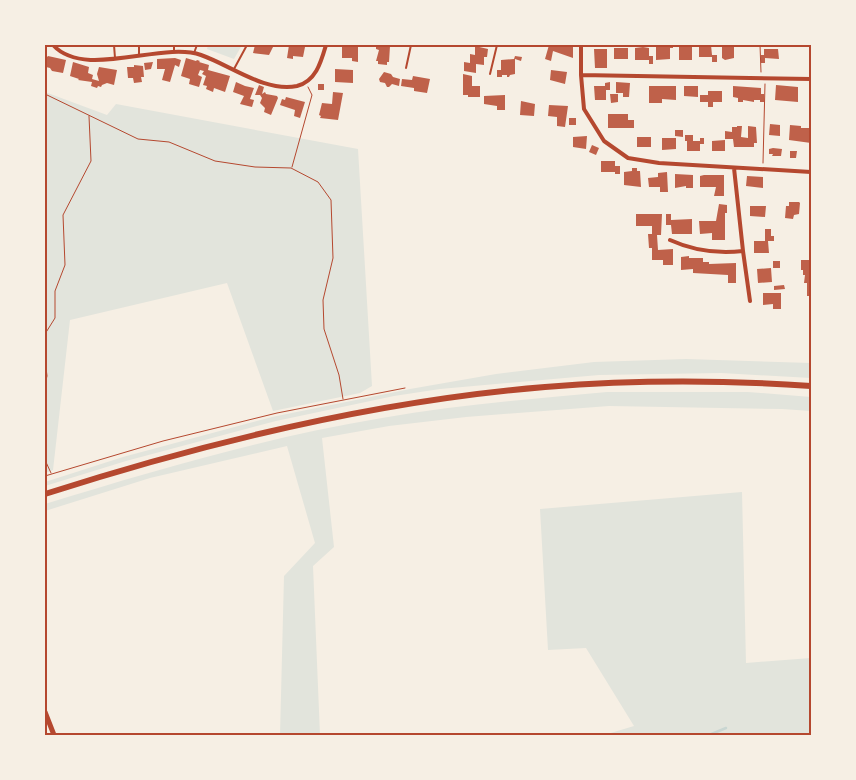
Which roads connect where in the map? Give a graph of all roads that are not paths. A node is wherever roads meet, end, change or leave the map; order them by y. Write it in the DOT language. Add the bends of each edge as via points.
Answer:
graph roads {
  1 [pos="53,45"];
  2 [pos="114,45"];
  3 [pos="139,45"];
  4 [pos="174,45"];
  5 [pos="197,45"];
  6 [pos="247,45"];
  7 [pos="326,45"];
  8 [pos="411,45"];
  9 [pos="497,45"];
  10 [pos="581,45"];
  11 [pos="174,52"];
  12 [pos="194,53"];
  13 [pos="139,56"];
  14 [pos="115,60"];
  15 [pos="406,68"];
  16 [pos="234,70"];
  17 [pos="490,74"];
  18 [pos="581,75"];
  19 [pos="811,79"];
  20 [pos="734,168"];
  21 [pos="811,172"];
  22 [pos="670,240"];
  23 [pos="743,251"];
  24 [pos="750,301"];
  25 [pos="811,386"];
  26 [pos="45,494"];
  27 [pos="45,712"];
  28 [pos="54,735"];
  1 -- 14 [label="street" via="61,53 72,56"];
  2 -- 14 [label="lane"];
  3 -- 13 [label="lane"];
  4 -- 11 [label="lane"];
  5 -- 12 [label="lane"];
  6 -- 16 [label="lane"];
  7 -- 16 [label="street" via="322,61 306,83 273,86"];
  8 -- 15 [label="lane"];
  9 -- 17 [label="lane"];
  10 -- 18 [label="street"];
  11 -- 12 [label="street"];
  11 -- 13 [label="street"];
  12 -- 16 [label="street"];
  13 -- 14 [label="street"];
  18 -- 19 [label="street"];
  18 -- 20 [label="street" via="584,109 604,141 628,158"];
  20 -- 21 [label="street"];
  20 -- 23 [label="street"];
  22 -- 23 [label="street" via="704,251"];
  23 -- 24 [label="street"];
  25 -- 26 [label="main road" via="661,383 546,387 486,393 294,425"];
  27 -- 28 [label="street"];
}
